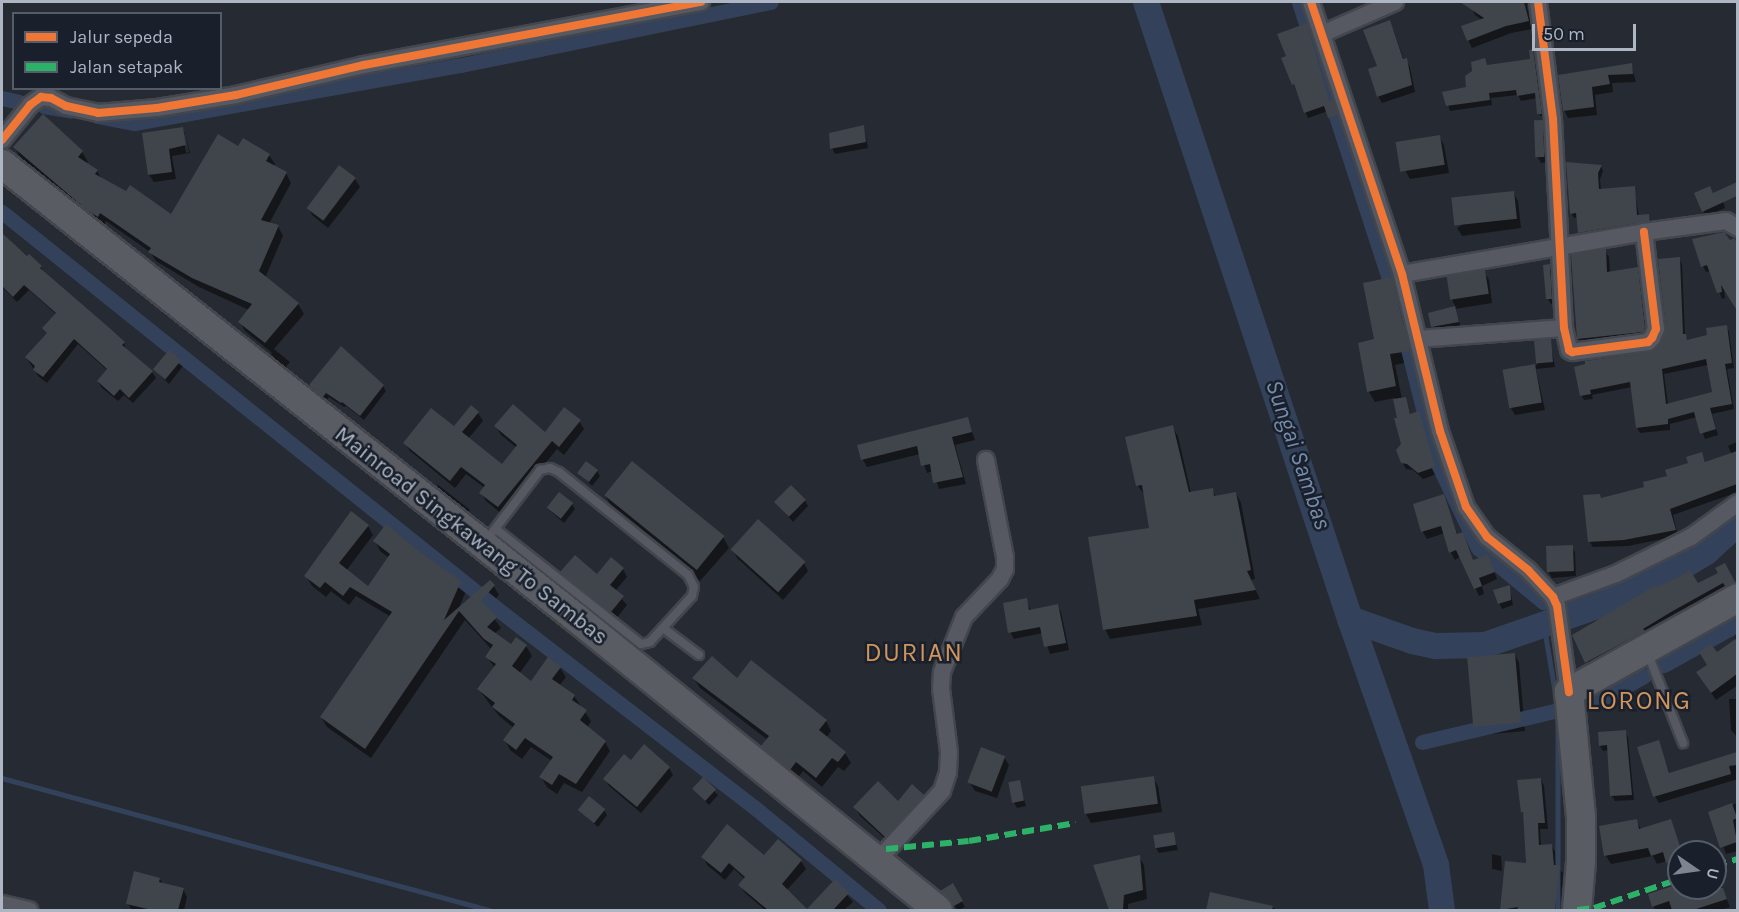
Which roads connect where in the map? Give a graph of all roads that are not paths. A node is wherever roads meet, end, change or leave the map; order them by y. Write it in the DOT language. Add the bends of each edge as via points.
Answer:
graph roads {
  1 [pos="701,2"];
  2 [pos="1311,2"];
  3 [pos="1395,2"];
  4 [pos="1538,2"];
  5 [pos="1322,34"];
  6 [pos="2,140"];
  7 [pos="2,164"];
  8 [pos="2,185"];
  9 [pos="1737,228"];
  10 [pos="1644,232"];
  11 [pos="1559,246"];
  12 [pos="1402,274"];
  13 [pos="1564,328"];
  14 [pos="1418,339"];
  15 [pos="986,460"];
  16 [pos="1737,503"];
  17 [pos="489,537"];
  18 [pos="1737,598"];
  19 [pos="1555,602"];
  20 [pos="602,626"];
  21 [pos="663,628"];
  22 [pos="1645,648"];
  23 [pos="699,655"];
  24 [pos="626,672"];
  25 [pos="1569,692"];
  26 [pos="1683,743"];
  27 [pos="876,862"];
  28 [pos="2,904"];
  29 [pos="29,910"];
  30 [pos="908,910"];
  31 [pos="938,910"];
  32 [pos="1577,910"];
  1 -- 6 [label="street" via="157,108 98,113 41,98 30,105"];
  2 -- 5 [label="street"];
  3 -- 5 [label="street"];
  4 -- 11 [label="street" via="1553,118"];
  5 -- 12 [label="street"];
  7 -- 17 [label="highway, Mainroad Singkawang To Sambas"];
  8 -- 24 [label="highway, Mainroad Singkawang To Sambas" via="528,603"];
  9 -- 10 [label="street" via="1726,221"];
  10 -- 11 [label="street"];
  10 -- 13 [label="street" via="1656,329 1652,338 1648,342 1572,352"];
  11 -- 12 [label="street"];
  11 -- 13 [label="street"];
  12 -- 14 [label="street"];
  13 -- 14 [label="street"];
  14 -- 19 [label="street" via="1440,431 1466,507 1487,537 1528,570"];
  15 -- 27 [label="street" via="1005,569 964,617 942,672 949,752 942,791"];
  16 -- 19 [label="street" via="1691,537"];
  17 -- 20 [label="highway, Mainroad Singkawang To Sambas"];
  17 -- 21 [label="lane" via="540,470 550,468 559,472 693,580 692,596"];
  18 -- 22 [label="highway"];
  19 -- 25 [label="street"];
  20 -- 21 [label="lane" via="645,645"];
  20 -- 24 [label="highway, Mainroad Singkawang To Sambas"];
  21 -- 23 [label="lane"];
  22 -- 25 [label="highway"];
  22 -- 26 [label="lane"];
  24 -- 27 [label="highway, Mainroad Singkawang To Sambas"];
  24 -- 30 [label="highway, Mainroad Singkawang To Sambas" via="722,758"];
  25 -- 32 [label="highway" via="1581,817"];
  27 -- 31 [label="highway, Mainroad Singkawang To Sambas"];
  28 -- 29 [label="street"];
}
